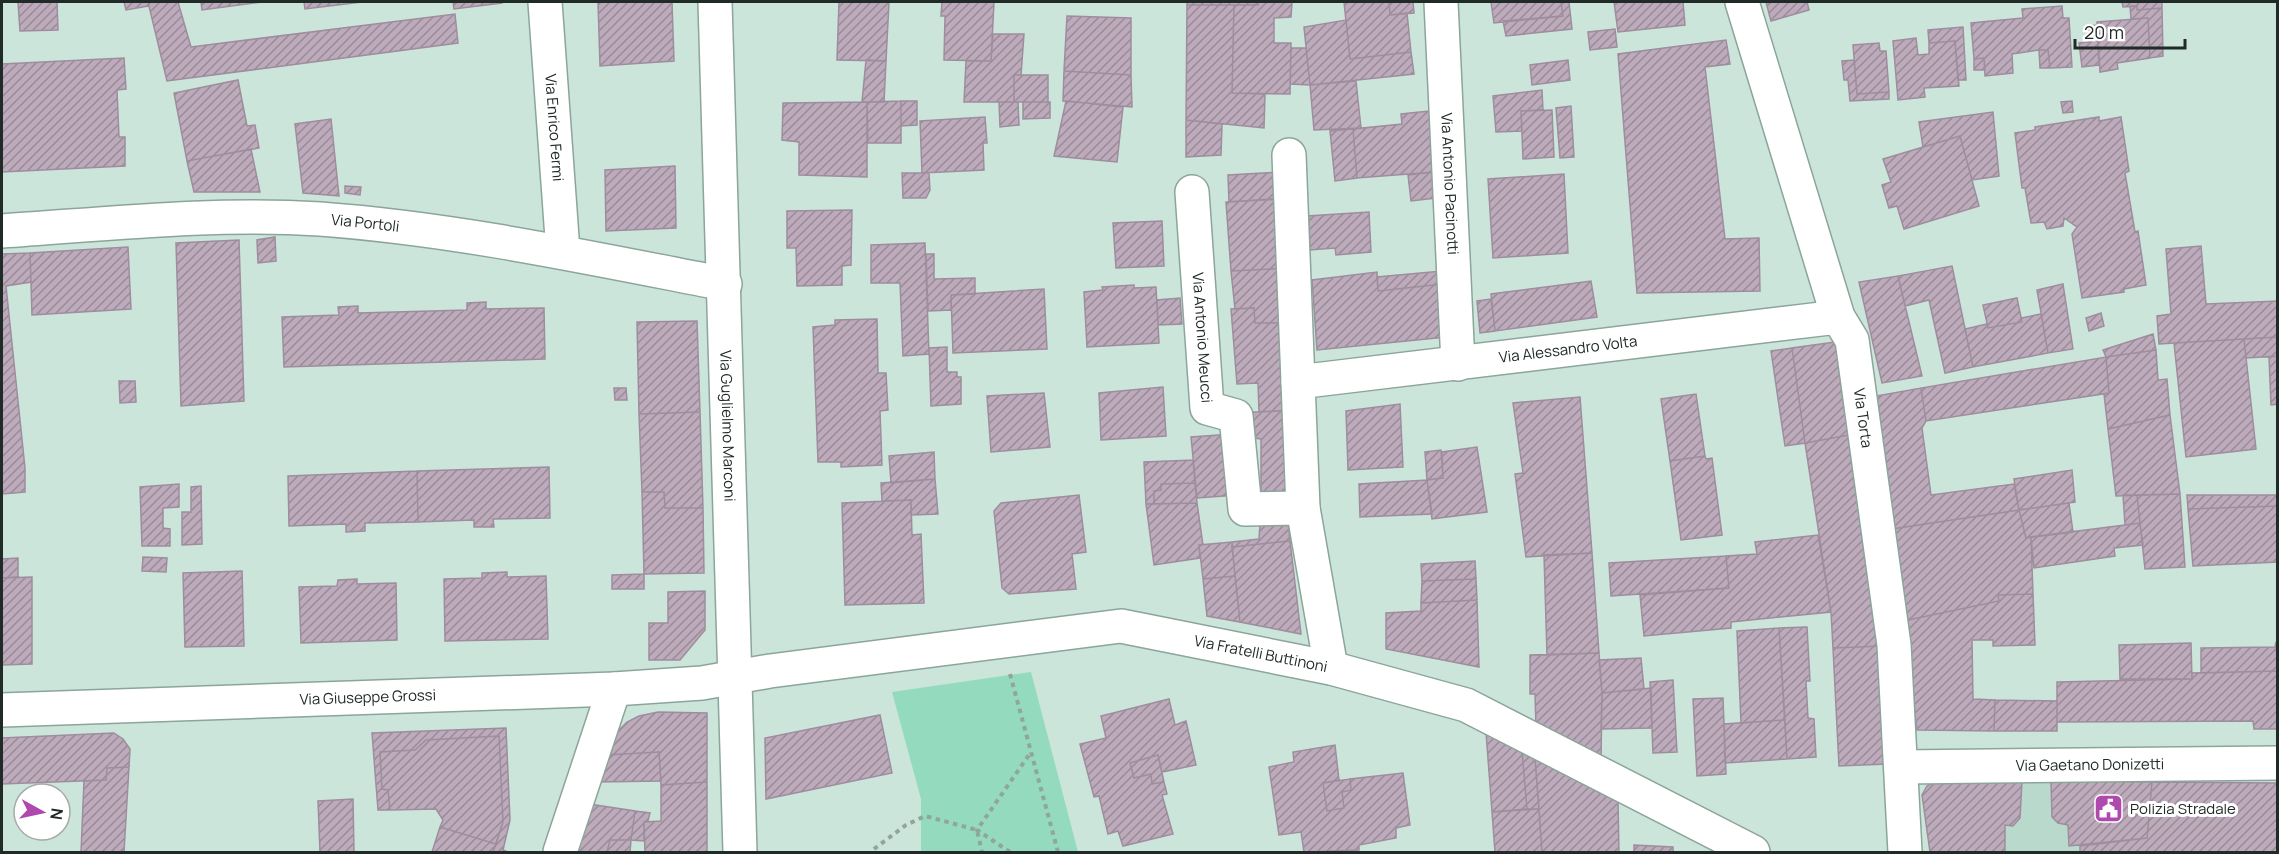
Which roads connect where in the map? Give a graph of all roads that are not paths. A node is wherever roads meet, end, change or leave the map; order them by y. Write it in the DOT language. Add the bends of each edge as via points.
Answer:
graph roads {
  1 [pos="545,2"];
  2 [pos="715,2"];
  3 [pos="1441,2"];
  4 [pos="1742,2"];
  5 [pos="1289,155"];
  6 [pos="1192,192"];
  7 [pos="2,231"];
  8 [pos="563,252"];
  9 [pos="724,284"];
  10 [pos="1838,317"];
  11 [pos="1458,364"];
  12 [pos="1298,382"];
  13 [pos="1303,508"];
  14 [pos="1331,668"];
  15 [pos="734,677"];
  16 [pos="614,689"];
  17 [pos="2,710"];
  18 [pos="2277,764"];
  19 [pos="1901,767"];
  20 [pos="560,852"];
  21 [pos="740,852"];
  22 [pos="1753,852"];
  23 [pos="1905,852"];
  1 -- 8 [label="street, Via Enrico Fermi"];
  2 -- 9 [label="street, Via Guglielmo Marconi"];
  3 -- 11 [label="street, Via Antonio Pacinotti"];
  4 -- 10 [label="street, Via Torta"];
  5 -- 12 [label="street"];
  6 -- 13 [label="street, Via Antonio Meucci" via="1207,408 1236,416 1245,509"];
  7 -- 8 [label="street, Via Portoli" via="210,218 320,219"];
  8 -- 9 [label="street, Via Portoli"];
  9 -- 15 [label="street, Via Guglielmo Marconi"];
  10 -- 11 [label="street, Via Alessandro Volta"];
  10 -- 19 [label="street, Via Torta" via="1852,340 1894,645"];
  11 -- 12 [label="street, Via Alessandro Volta"];
  12 -- 13 [label="street"];
  13 -- 14 [label="street"];
  14 -- 15 [label="street, Via Fratelli Buttinoni" via="1121,626"];
  14 -- 22 [label="street, Via Fratelli Buttinoni" via="1466,705"];
  15 -- 16 [label="street, Via Giuseppe Grossi"];
  15 -- 21 [label="street, Via Guglielmo Marconi"];
  16 -- 17 [label="street, Via Giuseppe Grossi"];
  16 -- 20 [label="street"];
  18 -- 19 [label="street, Via Gaetano Donizetti"];
  19 -- 23 [label="street, Via Torta"];
}
